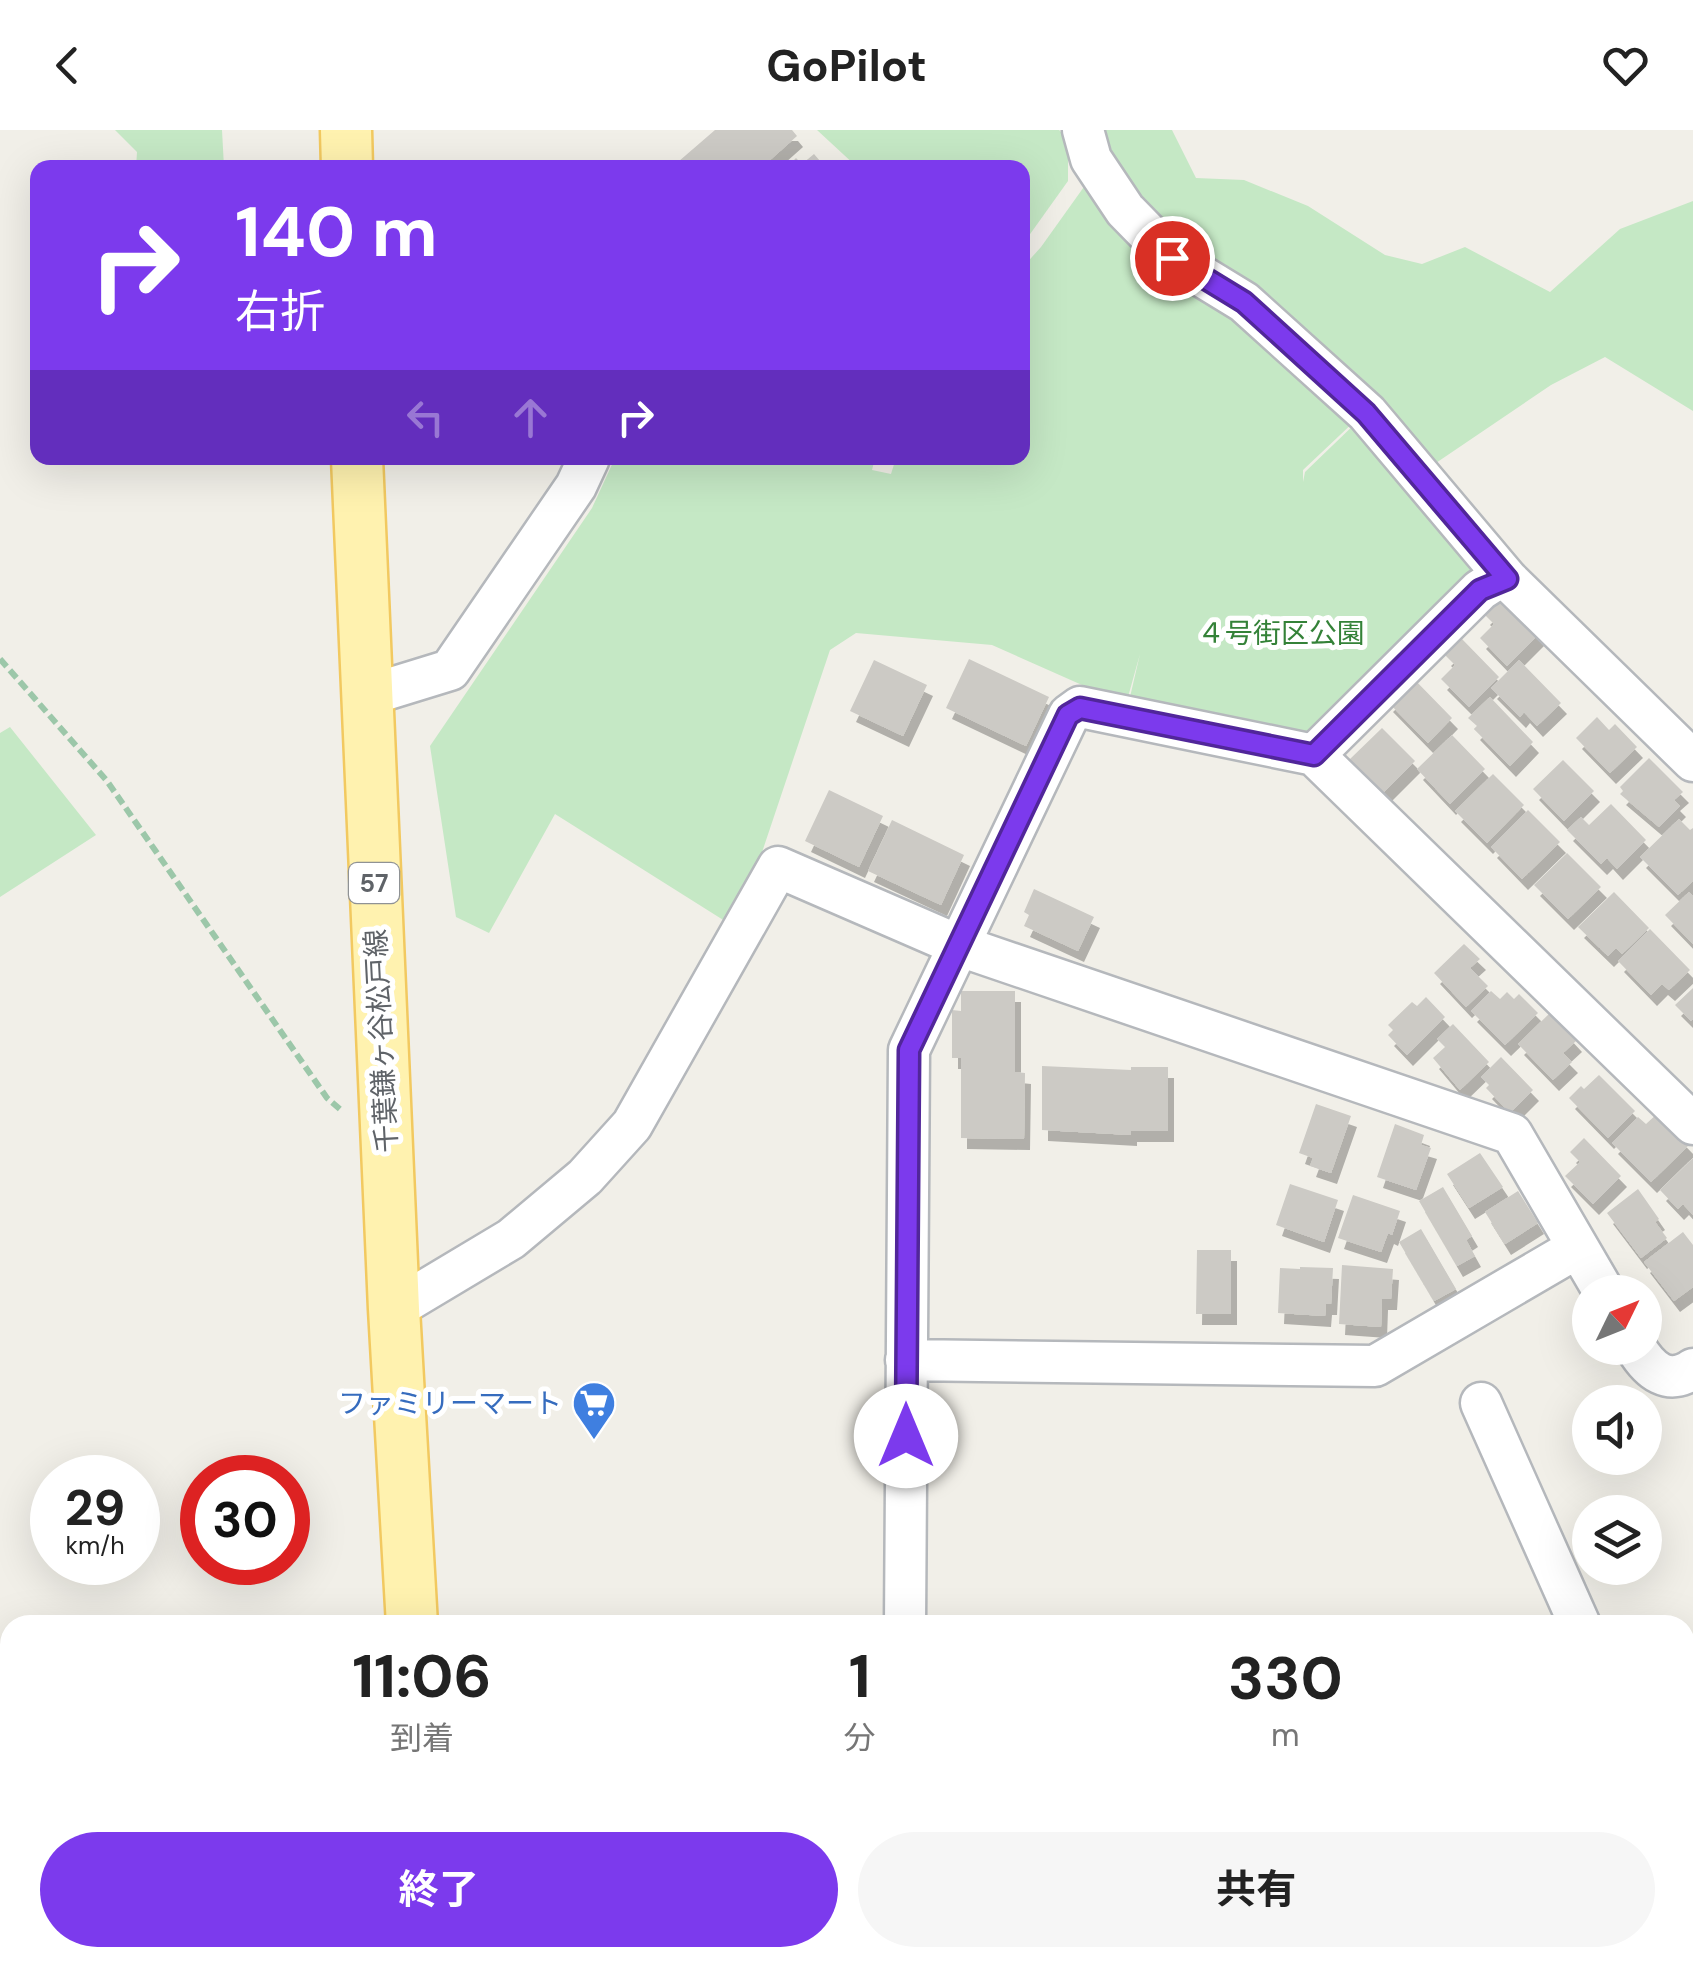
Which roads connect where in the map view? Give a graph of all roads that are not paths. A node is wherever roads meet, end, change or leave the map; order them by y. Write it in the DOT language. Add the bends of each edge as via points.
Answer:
graph roads {
  1 [pos="346,130"];
  2 [pos="1082,130"];
  3 [pos="347,160"];
  4 [pos="357,465"];
  5 [pos="585,465"];
  6 [pos="1507,579"];
  7 [pos="364,688"];
  8 [pos="1314,755"];
  9 [pos="1693,761"];
  10 [pos="960,946"];
  11 [pos="1693,1124"];
  12 [pos="1577,1248"];
  13 [pos="1594,1275"];
  14 [pos="394,1309"];
  15 [pos="906,1360"];
  16 [pos="1647,1365"];
  17 [pos="1693,1369"];
  18 [pos="1481,1403"];
  19 [pos="411,1615"];
  20 [pos="905,1615"];
  21 [pos="1576,1615"];
  1 -- 3 [label="main road"];
  2 -- 6 [label="street" via="1091,160 1126,210 1172,258 1244,302 1366,413"];
  4 -- 7 [label="main road, 千葉鎌ヶ谷松戸線 / 57"];
  5 -- 7 [label="street" via="450,670 385,690"];
  6 -- 8 [label="street" via="1480,590"];
  6 -- 9 [label="street"];
  7 -- 14 [label="main road, 千葉鎌ヶ谷松戸線 / 57"];
  8 -- 10 [label="street" via="1080,708 1068,715"];
  8 -- 11 [label="street"];
  10 -- 12 [label="street" via="1512,1134"];
  10 -- 14 [label="street" via="778,867 632,1126 512,1239"];
  10 -- 15 [label="street" via="909,1050"];
  12 -- 13 [label="street"];
  12 -- 15 [label="street" via="1375,1366"];
  14 -- 19 [label="main road, 千葉鎌ヶ谷松戸線 / 57"];
  15 -- 20 [label="street"];
  16 -- 17 [label="street" via="1663,1377"];
  18 -- 21 [label="street"];
}
